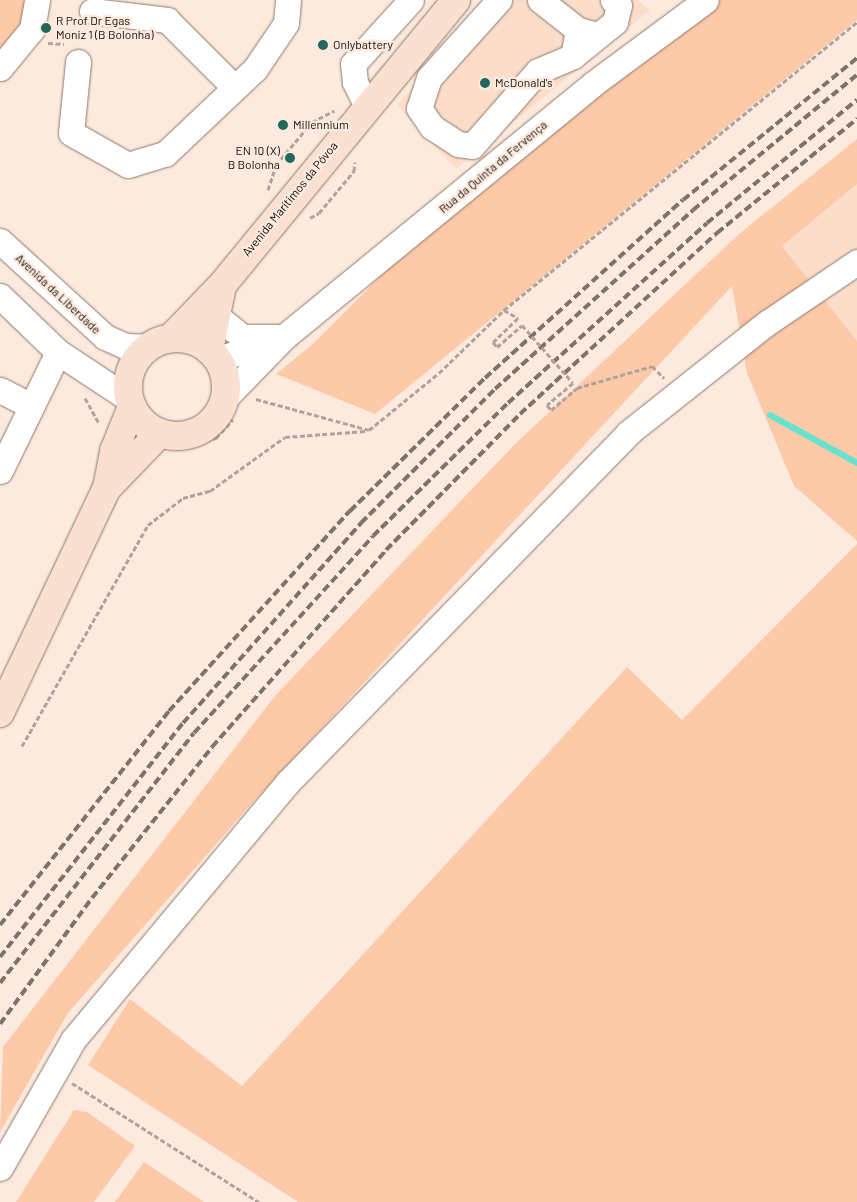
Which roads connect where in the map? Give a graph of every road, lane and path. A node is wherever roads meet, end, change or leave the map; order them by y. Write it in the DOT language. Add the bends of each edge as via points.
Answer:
graph roads {
  1 [pos="37,0"];
  2 [pos="288,0"];
  3 [pos="411,0"];
  4 [pos="499,0"];
  5 [pos="540,0"];
  6 [pos="613,0"];
  7 [pos="706,0"];
  8 [pos="452,1"];
  9 [pos="92,11"];
  10 [pos="857,22"];
  11 [pos="590,33"];
  12 [pos="22,42"];
  13 [pos="78,62"];
  14 [pos="0,68"];
  15 [pos="233,86"];
  16 [pos="367,106"];
  17 [pos="0,241"];
  18 [pos="856,264"];
  19 [pos="223,284"];
  20 [pos="0,296"];
  21 [pos="504,310"];
  22 [pos="214,314"];
  23 [pos="284,337"];
  24 [pos="160,342"];
  25 [pos="58,352"];
  26 [pos="213,354"];
  27 [pos="0,390"];
  28 [pos="678,392"];
  29 [pos="256,399"];
  30 [pos="131,403"];
  31 [pos="31,406"];
  32 [pos="231,406"];
  33 [pos="369,430"];
  34 [pos="164,442"];
  35 [pos="0,471"];
  36 [pos="107,488"];
  37 [pos="0,713"];
  38 [pos="22,746"];
  39 [pos="53,1075"];
  40 [pos="0,1168"];
  41 [pos="259,1202"];
  1 -- 12 [label="street" via="32,29"];
  2 -- 15 [label="street" via="286,23 255,69"];
  3 -- 16 [label="street" via="353,64 355,82"];
  4 -- 11 [label="street" via="429,78 419,108 432,127 458,144 472,146 538,71 573,56"];
  5 -- 11 [label="street"];
  6 -- 11 [label="street" via="620,5 615,22"];
  7 -- 23 [label="street, Rua da Quinta da Fervença" via="594,84"];
  8 -- 16 [label="main road, Avenida Marítimos da Póvoa"];
  9 -- 15 [label="street" via="167,20"];
  10 -- 21 [label="path"];
  12 -- 13 [label="path" via="80,45"];
  12 -- 14 [label="street"];
  13 -- 15 [label="street" via="71,133 128,164 165,154"];
  16 -- 19 [label="main road, Avenida Marítimos da Póvoa"];
  17 -- 24 [label="street, Avenida da Liberdade" via="105,337 125,346"];
  18 -- 28 [label="street"];
  19 -- 22 [label="main road, Avenida Marítimos da Póvoa"];
  19 -- 24 [label="main road, Avenida Marítimos da Póvoa"];
  20 -- 25 [label="street"];
  21 -- 28 [label="path, bridge" via="518,318 493,342 498,347 522,325 573,383 547,405 551,410 577,388 652,366"];
  21 -- 33 [label="path" via="439,373"];
  22 -- 23 [label="street" via="242,337"];
  22 -- 26 [label="main road, Avenida Marítimos da Póvoa"];
  23 -- 26 [label="street, Rua da Quinta da Fervença" via="237,357"];
  23 -- 32 [label="street, Rua da Quinta da Fervença"];
  24 -- 26 [label="main road" via="197,342"];
  24 -- 30 [label="main road" via="130,370"];
  25 -- 30 [label="street"];
  25 -- 31 [label="street"];
  26 -- 32 [label="main road" via="226,382"];
  27 -- 31 [label="street"];
  28 -- 39 [label="street" via="628,433 288,782 73,1040"];
  29 -- 33 [label="path"];
  30 -- 34 [label="main road" via="144,423"];
  30 -- 36 [label="main road" via="114,451"];
  31 -- 35 [label="street"];
  32 -- 34 [label="main road" via="198,431"];
  32 -- 34 [label="path" via="216,438"];
  33 -- 38 [label="path" via="285,437 210,491 183,498 148,525"];
  34 -- 36 [label="main road"];
  36 -- 37 [label="main road"];
  39 -- 40 [label="street"];
  39 -- 41 [label="path"];
}
